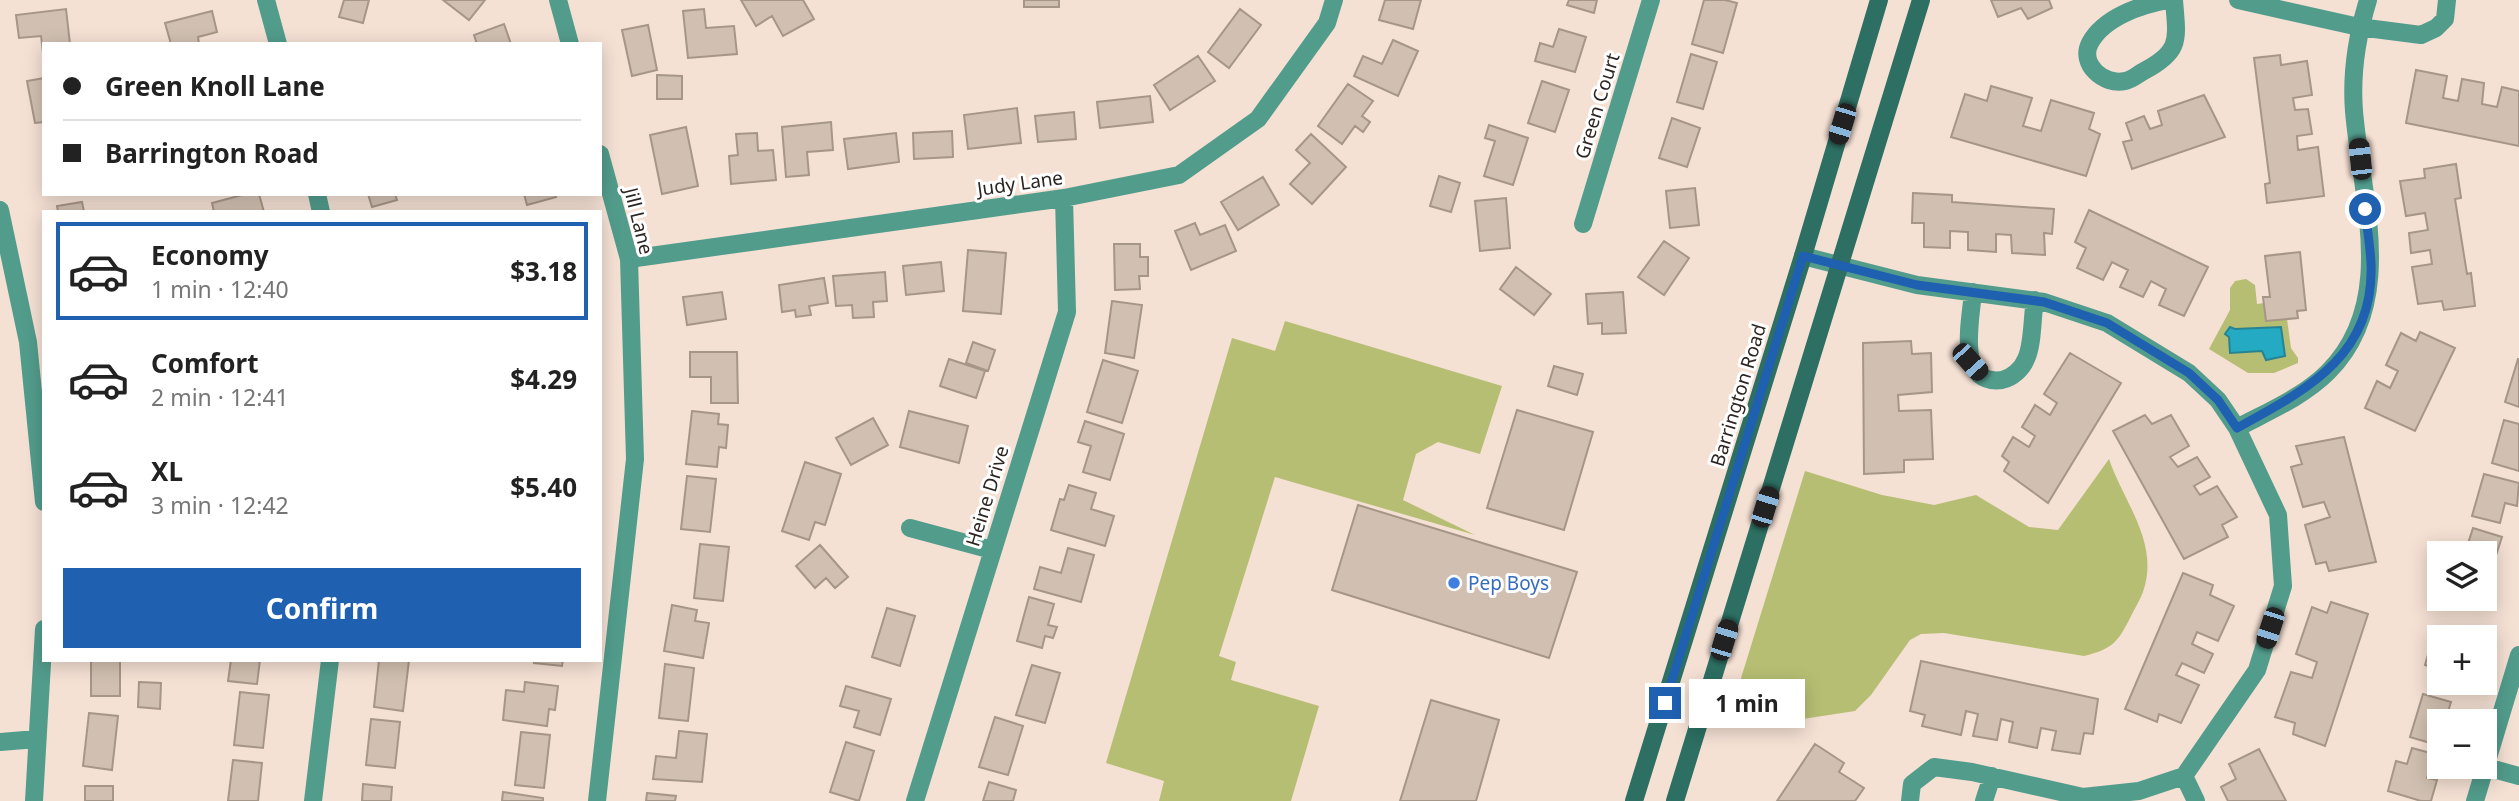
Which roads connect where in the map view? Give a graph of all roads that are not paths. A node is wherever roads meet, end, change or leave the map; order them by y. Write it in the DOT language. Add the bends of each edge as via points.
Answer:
graph roads {
  1 [pos="266,0"];
  2 [pos="558,0"];
  3 [pos="1334,0"];
  4 [pos="1651,0"];
  5 [pos="1879,0"];
  6 [pos="1921,0"];
  7 [pos="2168,0"];
  8 [pos="2174,0"];
  9 [pos="2238,0"];
  10 [pos="2368,0"];
  11 [pos="2447,0"];
  12 [pos="2359,27"];
  13 [pos="277,42"];
  14 [pos="569,42"];
  15 [pos="602,161"];
  16 [pos="1064,198"];
  17 [pos="0,211"];
  18 [pos="1583,224"];
  19 [pos="1803,256"];
  20 [pos="629,259"];
  21 [pos="1838,266"];
  22 [pos="1973,292"];
  23 [pos="2035,300"];
  24 [pos="2237,428"];
  25 [pos="42,482"];
  26 [pos="910,528"];
  27 [pos="992,550"];
  28 [pos="2519,655"];
  29 [pos="42,660"];
  30 [pos="330,662"];
  31 [pos="2497,730"];
  32 [pos="37,739"];
  33 [pos="0,742"];
  34 [pos="2497,770"];
  35 [pos="1992,776"];
  36 [pos="2184,776"];
  37 [pos="2519,776"];
  38 [pos="2482,779"];
  39 [pos="2140,796"];
  40 [pos="34,801"];
  41 [pos="313,801"];
  42 [pos="597,801"];
  43 [pos="915,801"];
  44 [pos="1634,801"];
  45 [pos="1675,801"];
  46 [pos="1910,801"];
  47 [pos="1984,801"];
  48 [pos="2196,801"];
  49 [pos="2475,801"];
  1 -- 13 [label="street"];
  2 -- 14 [label="street"];
  3 -- 16 [label="street, Judy Lane" via="1327,23 1258,120 1179,174"];
  4 -- 18 [label="street, Green Court"];
  5 -- 19 [label="main road, Barrington Road"];
  6 -- 21 [label="main road"];
  7 -- 8 [label="street" via="2108,22 2088,46 2087,58 2095,71 2104,79 2126,81 2162,62 2172,51 2176,32"];
  9 -- 12 [label="street"];
  10 -- 12 [label="street"];
  11 -- 12 [label="street" via="2445,19 2421,35"];
  12 -- 24 [label="street" via="2354,109 2371,265 2360,325 2327,373"];
  15 -- 20 [label="street, Jill Lane"];
  16 -- 20 [label="street, Judy Lane"];
  16 -- 27 [label="street, Heine Drive" via="1067,312"];
  17 -- 25 [label="street" via="28,342"];
  19 -- 21 [label="street"];
  19 -- 44 [label="main road, Barrington Road"];
  20 -- 42 [label="street, Jill Lane" via="635,459"];
  21 -- 22 [label="street" via="1917,285"];
  21 -- 45 [label="main road"];
  22 -- 23 [label="street"];
  22 -- 23 [label="street" via="1970,362 1991,380 2006,379 2020,370 2027,358"];
  23 -- 24 [label="street" via="2107,323 2150,348 2189,373 2218,400"];
  24 -- 36 [label="street" via="2278,515 2283,586 2257,670"];
  26 -- 27 [label="street"];
  27 -- 43 [label="street, Heine Drive"];
  28 -- 31 [label="street"];
  29 -- 32 [label="street"];
  30 -- 41 [label="street"];
  32 -- 33 [label="street"];
  32 -- 40 [label="street"];
  34 -- 37 [label="street"];
  35 -- 39 [label="street" via="2083,797"];
  35 -- 46 [label="street" via="1934,767 1912,784"];
  35 -- 47 [label="street"];
  36 -- 39 [label="street"];
  36 -- 48 [label="street"];
  38 -- 49 [label="street"];
}
